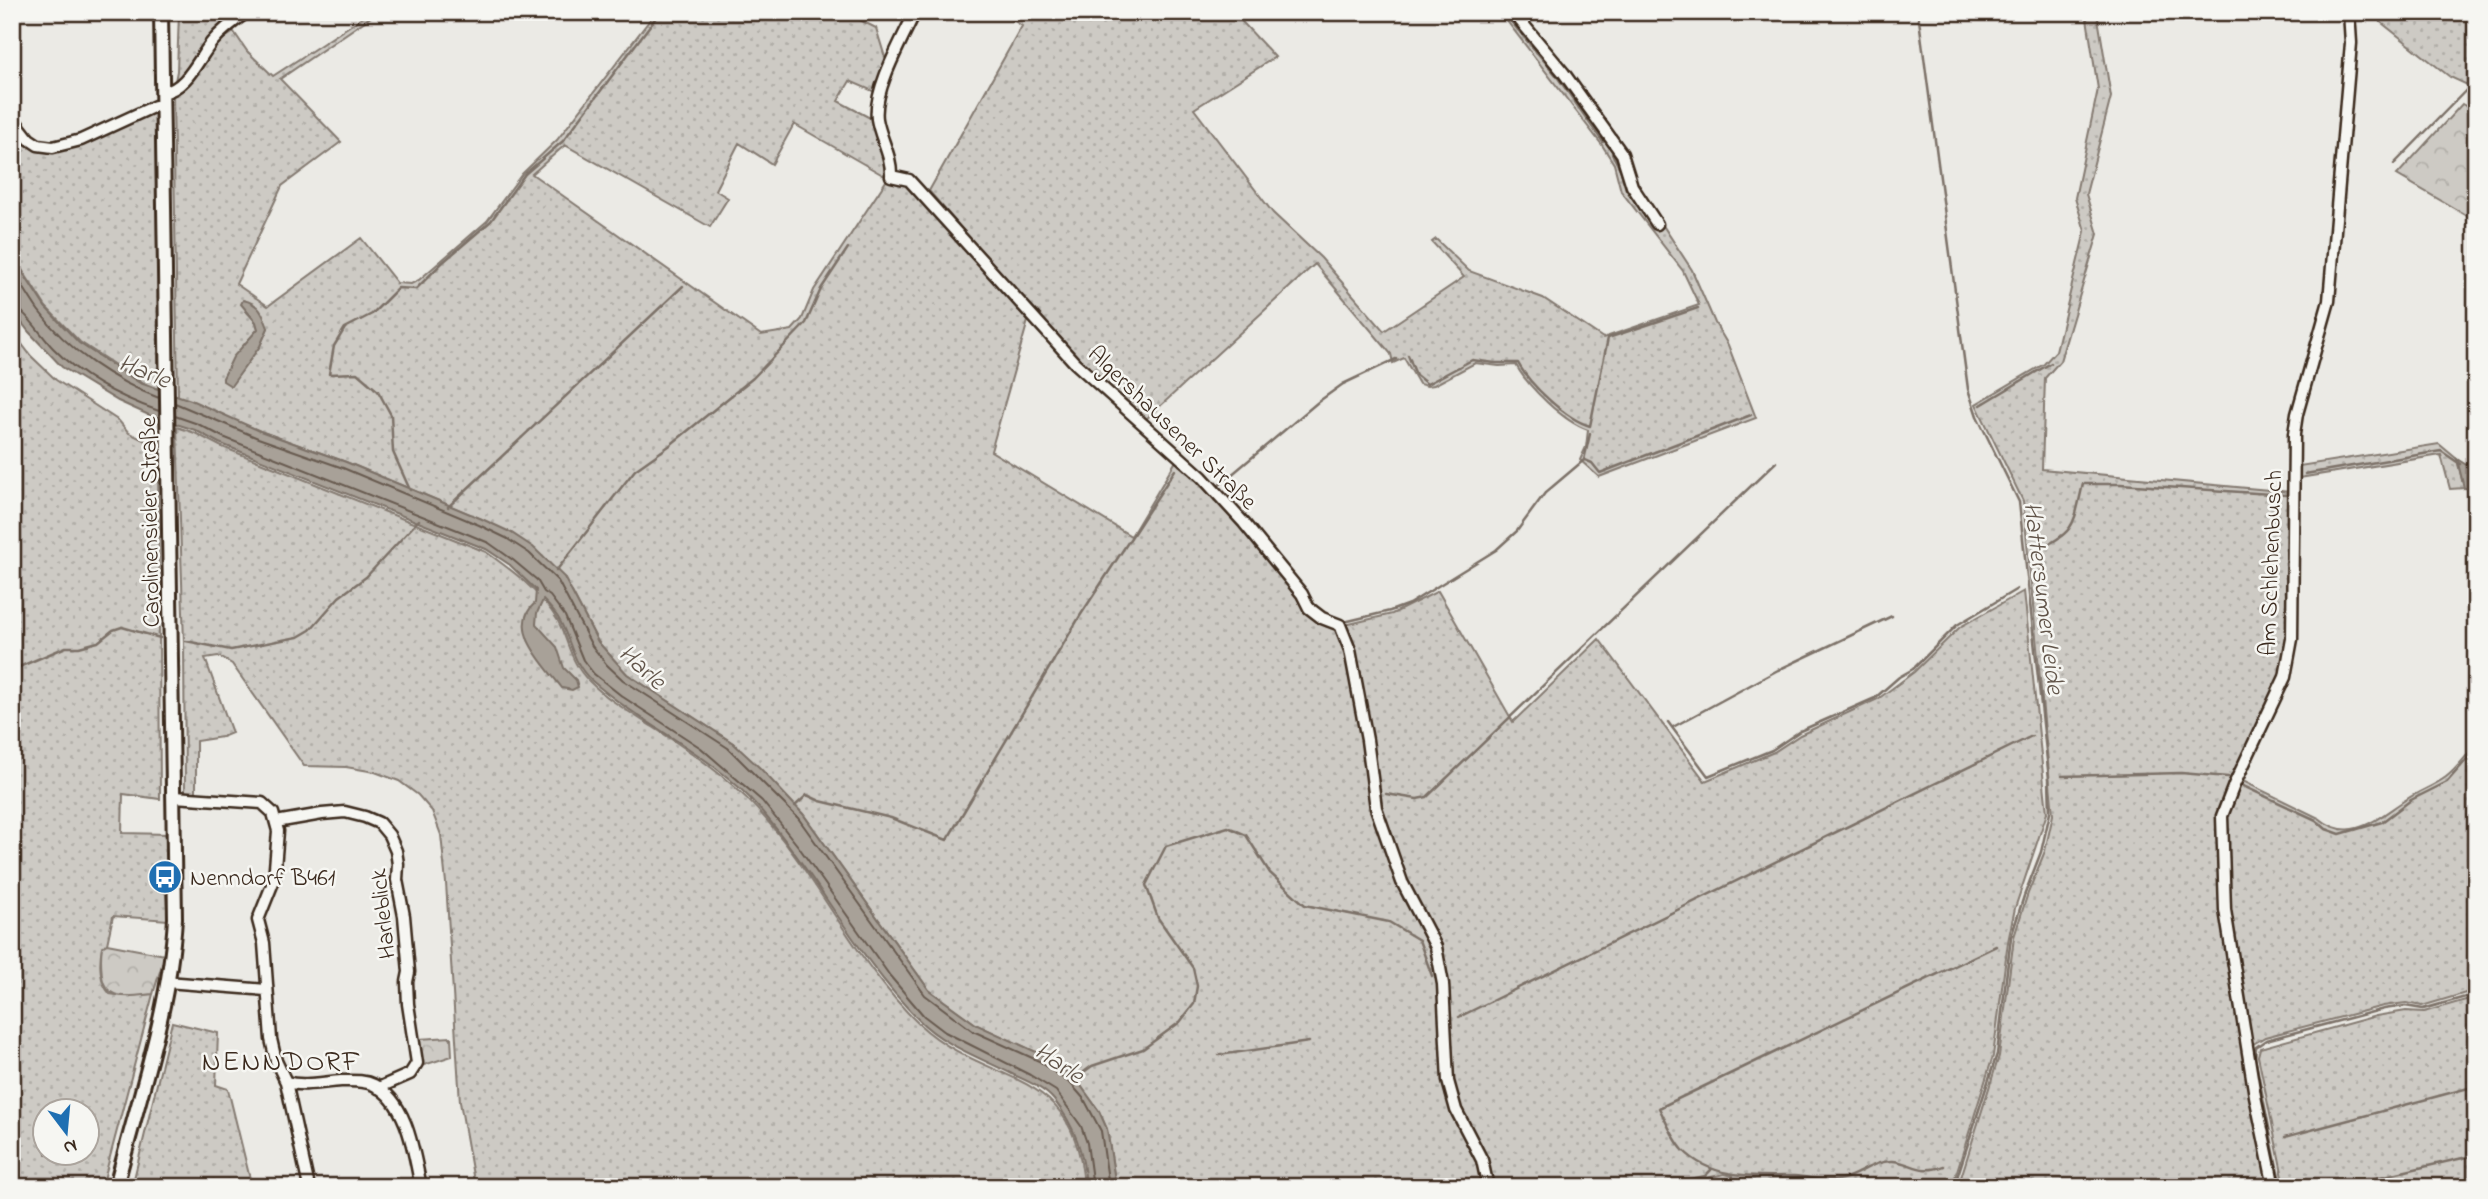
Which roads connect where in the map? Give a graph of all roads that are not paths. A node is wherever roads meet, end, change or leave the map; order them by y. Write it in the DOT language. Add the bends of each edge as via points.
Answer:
graph roads {
  1 [pos="161,12"];
  2 [pos="247,12"];
  3 [pos="915,12"];
  4 [pos="1513,12"];
  5 [pos="2349,12"];
  6 [pos="162,99"];
  7 [pos="12,117"];
  8 [pos="1657,224"];
  9 [pos="174,797"];
  10 [pos="276,822"];
  11 [pos="167,982"];
  12 [pos="266,990"];
  13 [pos="286,1082"];
  14 [pos="379,1088"];
  15 [pos="118,1181"];
  16 [pos="309,1187"];
  17 [pos="421,1187"];
  18 [pos="1488,1187"];
  19 [pos="2274,1187"];
  1 -- 6 [label="main road, Carolinensieler Straße"];
  2 -- 6 [label="street" via="213,41 180,85"];
  3 -- 18 [label="street, Algershausener Straße" via="878,94 880,134 892,165 891,176 909,180 1075,363 1202,477 1309,608 1340,625 1350,650 1376,808 1402,882 1436,947 1443,984 1448,1081 1482,1160"];
  4 -- 8 [label="street" via="1622,154 1634,191"];
  5 -- 19 [label="street, Am Schlehenbusch" via="2351,43 2329,301 2294,435 2290,660 2222,816 2225,910"];
  6 -- 7 [label="street" via="81,140 53,147 29,139"];
  6 -- 9 [label="main road, Carolinensieler Straße"];
  9 -- 10 [label="street" via="262,803"];
  9 -- 11 [label="main road, Carolinensieler Straße" via="175,918"];
  10 -- 12 [label="street" via="274,880 258,920"];
  10 -- 14 [label="street, Harleblick" via="334,813 365,817 379,823 396,851 417,1063 410,1074"];
  11 -- 12 [label="street"];
  11 -- 15 [label="main road, Carolinensieler Straße"];
  12 -- 13 [label="street" via="273,1051"];
  13 -- 14 [label="street" via="355,1081"];
  13 -- 16 [label="street"];
  14 -- 17 [label="street" via="403,1121"];
}
